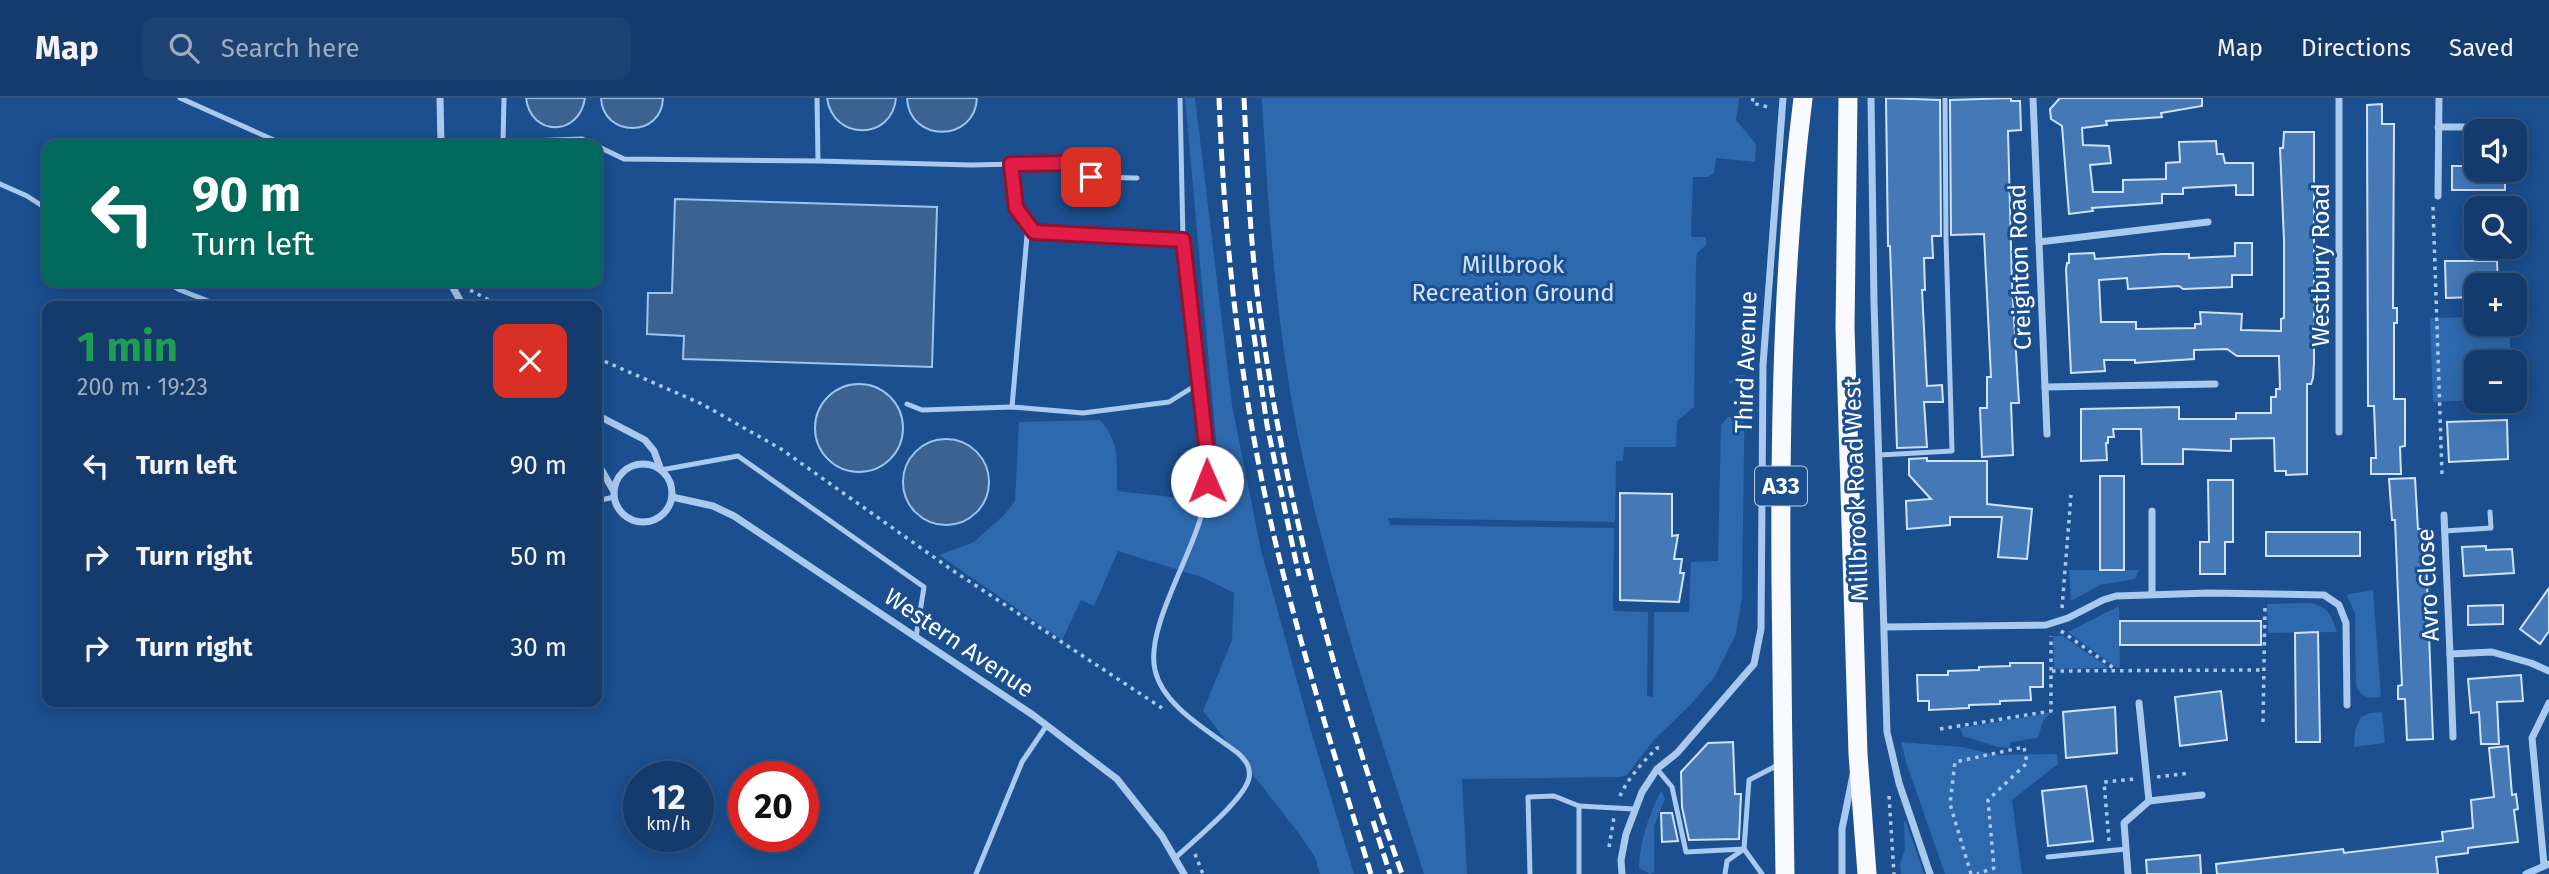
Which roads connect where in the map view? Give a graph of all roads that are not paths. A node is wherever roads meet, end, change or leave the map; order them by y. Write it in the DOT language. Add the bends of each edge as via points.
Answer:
graph roads {
  1 [pos="180,98"];
  2 [pos="440,98"];
  3 [pos="504,98"];
  4 [pos="817,98"];
  5 [pos="1180,98"];
  6 [pos="1783,98"];
  7 [pos="1803,98"];
  8 [pos="1848,98"];
  9 [pos="1871,98"];
  10 [pos="1945,98"];
  11 [pos="2033,98"];
  12 [pos="2339,98"];
  13 [pos="2439,98"];
  14 [pos="2438,127"];
  15 [pos="2464,127"];
  16 [pos="274,140"];
  17 [pos="441,140"];
  18 [pos="503,140"];
  19 [pos="556,140"];
  20 [pos="584,140"];
  21 [pos="602,149"];
  22 [pos="818,161"];
  23 [pos="1011,164"];
  24 [pos="1137,178"];
  25 [pos="0,184"];
  26 [pos="2438,196"];
  27 [pos="42,206"];
  28 [pos="2208,222"];
  29 [pos="1027,224"];
  30 [pos="1183,240"];
  31 [pos="2039,242"];
  32 [pos="175,287"];
  33 [pos="208,301"];
  34 [pos="1198,384"];
  35 [pos="2215,384"];
  36 [pos="2045,387"];
  37 [pos="906,404"];
  38 [pos="1012,407"];
  39 [pos="602,418"];
  40 [pos="2339,432"];
  41 [pos="2047,434"];
  42 [pos="1880,455"];
  43 [pos="661,470"];
  44 [pos="602,472"];
  45 [pos="614,494"];
  46 [pos="671,498"];
  47 [pos="602,499"];
  48 [pos="2152,511"];
  49 [pos="2490,512"];
  50 [pos="2444,515"];
  51 [pos="2444,531"];
  52 [pos="2151,594"];
  53 [pos="1885,627"];
  54 [pos="916,636"];
  55 [pos="2450,653"];
  56 [pos="2549,671"];
  57 [pos="2139,703"];
  58 [pos="2549,703"];
  59 [pos="2347,705"];
  60 [pos="1047,726"];
  61 [pos="2453,737"];
  62 [pos="1858,754"];
  63 [pos="1782,764"];
  64 [pos="1657,769"];
  65 [pos="2202,795"];
  66 [pos="2149,801"];
  67 [pos="1579,806"];
  68 [pos="1634,809"];
  69 [pos="1744,849"];
  70 [pos="2126,849"];
  71 [pos="2048,857"];
  72 [pos="1175,858"];
  73 [pos="2546,865"];
  74 [pos="976,874"];
  75 [pos="1184,874"];
  76 [pos="1530,874"];
  77 [pos="1579,874"];
  78 [pos="1622,874"];
  79 [pos="1726,874"];
  80 [pos="1762,874"];
  81 [pos="1785,874"];
  82 [pos="1842,874"];
  83 [pos="1867,874"];
  84 [pos="1930,874"];
  85 [pos="2128,874"];
  86 [pos="2526,874"];
  1 -- 16 [label="lane"];
  2 -- 17 [label="street"];
  3 -- 18 [label="lane"];
  4 -- 22 [label="lane"];
  5 -- 30 [label="lane"];
  6 -- 64 [label="street, Third Avenue" via="1764,352 1758,653 1729,695"];
  7 -- 63 [label="highway, A33" via="1782,412"];
  8 -- 62 [label="highway, Millbrook Road West" via="1845,327"];
  9 -- 42 [label="street, Millbrook Road West"];
  10 -- 42 [label="lane" via="1952,451"];
  11 -- 31 [label="street, Creighton Road"];
  12 -- 40 [label="street, Westbury Road"];
  13 -- 14 [label="street"];
  14 -- 15 [label="street"];
  14 -- 26 [label="street"];
  19 -- 20 [label="lane"];
  21 -- 22 [label="lane" via="624,159"];
  22 -- 23 [label="lane"];
  23 -- 24 [label="lane" via="1075,163 1091,177"];
  23 -- 29 [label="lane" via="1016,208"];
  25 -- 27 [label="lane"];
  28 -- 31 [label="street"];
  29 -- 30 [label="lane" via="1034,232"];
  29 -- 38 [label="lane"];
  30 -- 34 [label="lane"];
  31 -- 36 [label="street, Creighton Road"];
  32 -- 33 [label="lane"];
  34 -- 38 [label="lane" via="1169,402 1083,413"];
  34 -- 72 [label="lane" via="1207,462 1203,511 1157,632 1154,662 1160,687 1171,702 1240,754 1249,765 1249,778 1242,794"];
  35 -- 36 [label="street"];
  36 -- 41 [label="street, Creighton Road"];
  37 -- 38 [label="lane" via="922,410"];
  39 -- 43 [label="street" via="645,440"];
  42 -- 53 [label="street, Millbrook Road West"];
  43 -- 45 [label="street" via="635,465 620,474"];
  43 -- 46 [label="street" via="671,487"];
  43 -- 54 [label="lane" via="738,456 924,587"];
  44 -- 45 [label="street"];
  45 -- 46 [label="street" via="621,513 638,522 663,514"];
  45 -- 47 [label="lane"];
  46 -- 54 [label="street, Western Avenue" via="713,506 734,516"];
  48 -- 52 [label="street"];
  49 -- 51 [label="lane" via="2491,528"];
  50 -- 51 [label="street, Avro Close"];
  51 -- 55 [label="street, Avro Close"];
  52 -- 53 [label="street" via="2116,596 2051,624"];
  52 -- 59 [label="street" via="2265,593 2333,599 2346,623"];
  53 -- 84 [label="street, Millbrook Road West" via="1887,732"];
  54 -- 60 [label="street, Western Avenue"];
  55 -- 56 [label="street, Avro Close" via="2492,652"];
  55 -- 61 [label="street, Avro Close"];
  57 -- 66 [label="street"];
  58 -- 73 [label="street" via="2532,738"];
  60 -- 72 [label="street, Western Avenue" via="1117,779"];
  60 -- 74 [label="lane" via="1022,762"];
  62 -- 82 [label="street, Millbrook Road West" via="1842,829"];
  62 -- 83 [label="highway, Millbrook Road West"];
  63 -- 69 [label="lane" via="1749,780"];
  63 -- 81 [label="highway, A33"];
  64 -- 68 [label="street, Third Avenue"];
  64 -- 69 [label="lane" via="1672,787 1686,852"];
  65 -- 66 [label="street"];
  66 -- 70 [label="street" via="2124,823"];
  67 -- 68 [label="lane"];
  67 -- 76 [label="lane" via="1554,796 1528,797"];
  67 -- 77 [label="lane"];
  68 -- 78 [label="street, Third Avenue" via="1621,860"];
  69 -- 79 [label="lane" via="1727,861"];
  69 -- 80 [label="lane"];
  70 -- 71 [label="lane"];
  70 -- 85 [label="street"];
  72 -- 75 [label="street, Western Avenue"];
  73 -- 86 [label="street"];
}
